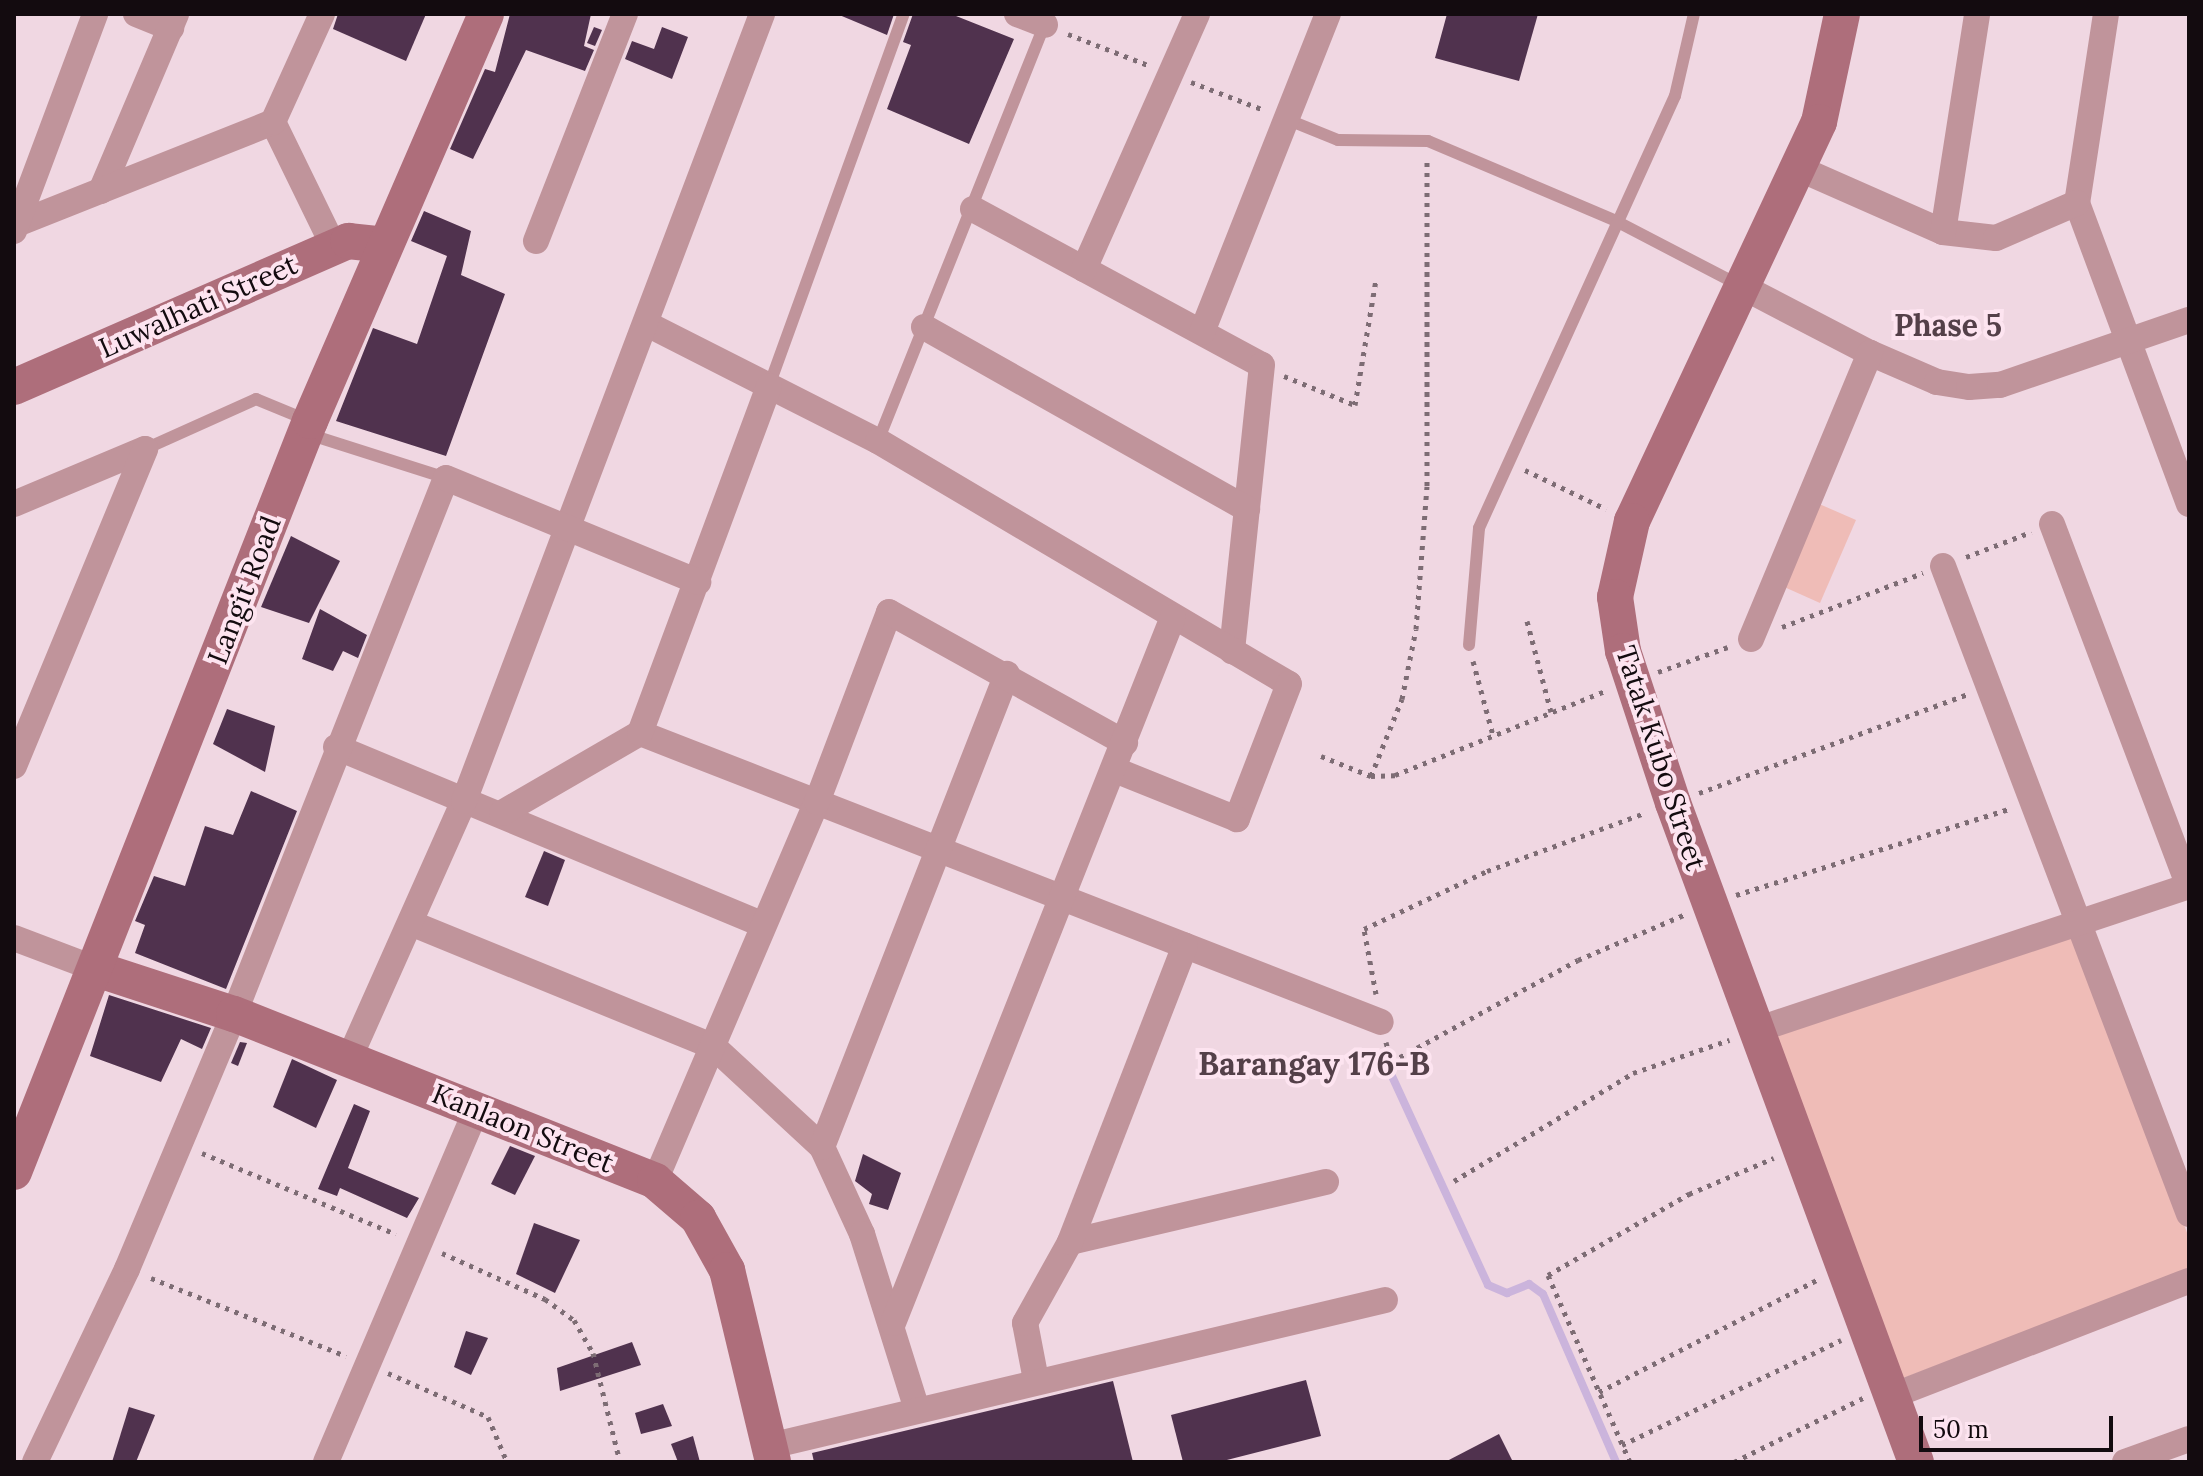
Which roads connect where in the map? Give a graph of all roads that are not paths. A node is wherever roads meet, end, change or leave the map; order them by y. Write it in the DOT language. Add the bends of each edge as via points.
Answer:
graph roads {
  1 [pos="95,14"];
  2 [pos="136,14"];
  3 [pos="322,14"];
  4 [pos="486,14"];
  5 [pos="625,14"];
  6 [pos="762,14"];
  7 [pos="904,14"];
  8 [pos="1017,14"];
  9 [pos="1197,14"];
  10 [pos="1328,14"];
  11 [pos="1694,14"];
  12 [pos="1842,14"];
  13 [pos="1977,14"];
  14 [pos="2106,14"];
  15 [pos="1047,20"];
  16 [pos="174,21"];
  17 [pos="1286,119"];
  18 [pos="273,122"];
  19 [pos="1798,168"];
  20 [pos="101,191"];
  21 [pos="2077,203"];
  22 [pos="973,209"];
  23 [pos="1614,220"];
  24 [pos="15,228"];
  25 [pos="1943,232"];
  26 [pos="536,241"];
  27 [pos="384,245"];
  28 [pos="334,247"];
  29 [pos="1084,269"];
  30 [pos="1743,287"];
  31 [pos="2189,320"];
  32 [pos="649,325"];
  33 [pos="924,327"];
  34 [pos="1202,332"];
  35 [pos="2124,344"];
  36 [pos="1870,353"];
  37 [pos="769,386"];
  38 [pos="14,387"];
  39 [pos="308,427"];
  40 [pos="878,441"];
  41 [pos="145,449"];
  42 [pos="446,478"];
  43 [pos="14,504"];
  44 [pos="2189,504"];
  45 [pos="1247,509"];
  46 [pos="563,523"];
  47 [pos="2052,524"];
  48 [pos="1943,566"];
  49 [pos="698,582"];
  50 [pos="1173,617"];
  51 [pos="1751,639"];
  52 [pos="1469,645"];
  53 [pos="1232,651"];
  54 [pos="1007,674"];
  55 [pos="640,733"];
  56 [pos="1125,743"];
  57 [pos="336,747"];
  58 [pos="14,766"];
  59 [pos="1115,770"];
  60 [pos="464,801"];
  61 [pos="817,802"];
  62 [pos="502,813"];
  63 [pos="938,849"];
  64 [pos="2189,886"];
  65 [pos="1065,899"];
  66 [pos="413,924"];
  67 [pos="761,924"];
  68 [pos="2079,926"];
  69 [pos="14,938"];
  70 [pos="1185,946"];
  71 [pos="96,969"];
  72 [pos="234,1014"];
  73 [pos="1381,1022"];
  74 [pos="1756,1030"];
  75 [pos="714,1047"];
  76 [pos="349,1059"];
  77 [pos="477,1108"];
  78 [pos="822,1147"];
  79 [pos="14,1172"];
  80 [pos="655,1181"];
  81 [pos="1326,1182"];
  82 [pos="2189,1214"];
  83 [pos="1070,1242"];
  84 [pos="2189,1281"];
  85 [pos="1385,1300"];
  86 [pos="893,1323"];
  87 [pos="1036,1380"];
  88 [pos="1890,1390"];
  89 [pos="917,1410"];
  90 [pos="2189,1439"];
  91 [pos="772,1454"];
  92 [pos="2131,1461"];
  93 [pos="35,1462"];
  94 [pos="326,1462"];
  95 [pos="1916,1462"];
  1 -- 24 [label="street"];
  2 -- 16 [label="street"];
  3 -- 18 [label="street"];
  4 -- 27 [label="street, Langit Road"];
  5 -- 26 [label="street"];
  6 -- 32 [label="street"];
  7 -- 37 [label="lane"];
  8 -- 15 [label="street"];
  9 -- 29 [label="street"];
  10 -- 17 [label="street"];
  11 -- 23 [label="lane" via="1675,96"];
  12 -- 19 [label="street, Tatak Kubo Street" via="1831,82"];
  13 -- 25 [label="street"];
  14 -- 21 [label="street"];
  15 -- 22 [label="lane"];
  16 -- 20 [label="street"];
  17 -- 23 [label="lane" via="1338,140 1428,141"];
  17 -- 34 [label="street"];
  18 -- 20 [label="street"];
  18 -- 28 [label="street"];
  19 -- 25 [label="street"];
  19 -- 30 [label="street, Tatak Kubo Street"];
  20 -- 24 [label="street"];
  21 -- 25 [label="street" via="1996,238"];
  21 -- 35 [label="street"];
  22 -- 29 [label="street"];
  22 -- 33 [label="lane"];
  23 -- 30 [label="lane"];
  23 -- 52 [label="lane" via="1479,528"];
  27 -- 28 [label="street, Luwalhati Street" via="360,239"];
  27 -- 39 [label="street, Langit Road"];
  28 -- 38 [label="street, Luwalhati Street"];
  29 -- 34 [label="street"];
  30 -- 36 [label="street"];
  30 -- 74 [label="street, Tatak Kubo Street" via="1632,521 1615,597 1632,682"];
  31 -- 35 [label="street"];
  32 -- 37 [label="street"];
  32 -- 46 [label="street"];
  33 -- 40 [label="lane"];
  33 -- 45 [label="street"];
  34 -- 45 [label="street" via="1262,365"];
  35 -- 36 [label="street" via="2000,385 1969,387 1937,382"];
  35 -- 44 [label="street"];
  36 -- 51 [label="street"];
  37 -- 40 [label="street"];
  37 -- 49 [label="street"];
  39 -- 41 [label="lane" via="256,399"];
  39 -- 42 [label="lane"];
  39 -- 71 [label="street, Langit Road"];
  40 -- 50 [label="street"];
  41 -- 43 [label="street"];
  41 -- 58 [label="street"];
  42 -- 46 [label="street"];
  42 -- 57 [label="street"];
  45 -- 53 [label="street"];
  46 -- 49 [label="street"];
  46 -- 60 [label="street"];
  47 -- 64 [label="street"];
  48 -- 68 [label="street"];
  49 -- 55 [label="street"];
  50 -- 53 [label="street"];
  50 -- 56 [label="street"];
  53 -- 59 [label="street" via="1289,684 1237,819"];
  54 -- 56 [label="street"];
  54 -- 61 [label="street" via="889,612"];
  54 -- 63 [label="street"];
  55 -- 61 [label="street"];
  55 -- 62 [label="street"];
  56 -- 59 [label="street"];
  57 -- 60 [label="street"];
  57 -- 72 [label="street"];
  59 -- 65 [label="street"];
  60 -- 62 [label="street"];
  60 -- 66 [label="street"];
  61 -- 63 [label="street"];
  61 -- 67 [label="street"];
  62 -- 67 [label="street"];
  63 -- 65 [label="street"];
  63 -- 78 [label="street"];
  64 -- 68 [label="street"];
  65 -- 70 [label="street"];
  65 -- 86 [label="street"];
  66 -- 75 [label="street"];
  66 -- 76 [label="street"];
  67 -- 75 [label="street"];
  68 -- 74 [label="street"];
  68 -- 82 [label="street"];
  69 -- 71 [label="street"];
  70 -- 73 [label="street"];
  70 -- 83 [label="street"];
  71 -- 72 [label="street, Kanlaon Street"];
  71 -- 79 [label="street, Langit Road"];
  72 -- 76 [label="street, Kanlaon Street"];
  72 -- 93 [label="street" via="127,1269"];
  74 -- 88 [label="street, Tatak Kubo Street"];
  75 -- 78 [label="street"];
  75 -- 80 [label="street"];
  76 -- 77 [label="street, Kanlaon Street"];
  77 -- 80 [label="street, Kanlaon Street"];
  77 -- 94 [label="street" via="423,1245"];
  78 -- 86 [label="street"];
  80 -- 91 [label="street, Kanlaon Street" via="698,1218 727,1270"];
  81 -- 83 [label="street"];
  83 -- 87 [label="street" via="1025,1323"];
  84 -- 88 [label="street"];
  85 -- 87 [label="street"];
  86 -- 89 [label="street"];
  87 -- 89 [label="street"];
  88 -- 95 [label="street, Tatak Kubo Street"];
  89 -- 91 [label="street"];
  90 -- 92 [label="street"];
}
